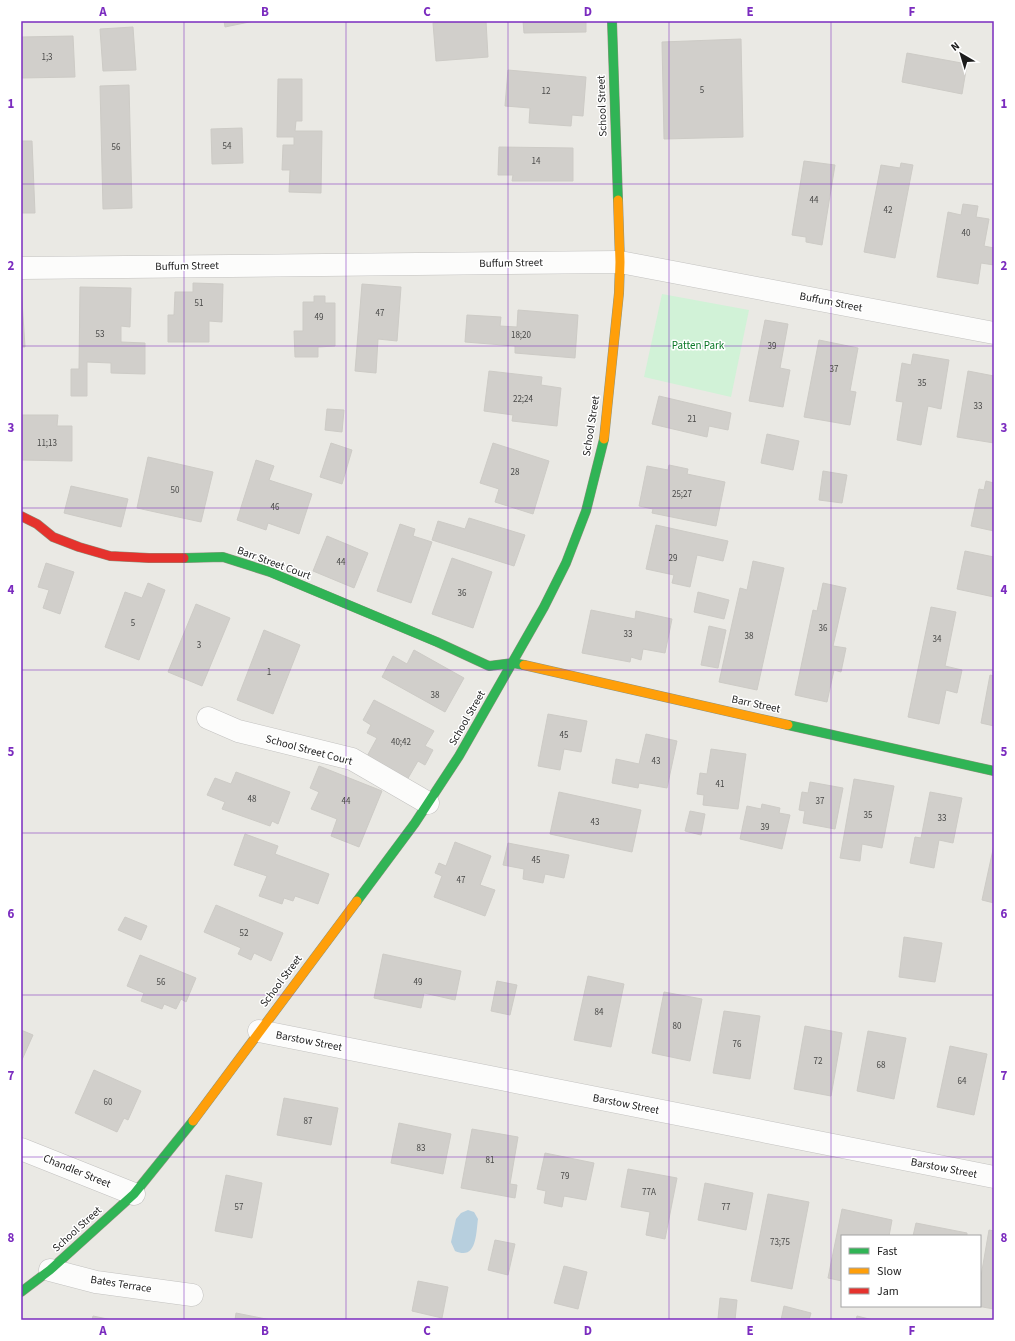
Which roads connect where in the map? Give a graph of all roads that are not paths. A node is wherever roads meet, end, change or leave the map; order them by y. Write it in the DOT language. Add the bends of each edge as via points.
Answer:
graph roads {
  1 [pos="612,21"];
  2 [pos="620,262"];
  3 [pos="21,268"];
  4 [pos="994,333"];
  5 [pos="21,516"];
  6 [pos="513,663"];
  7 [pos="208,718"];
  8 [pos="994,770"];
  9 [pos="428,803"];
  10 [pos="259,1031"];
  11 [pos="21,1148"];
  12 [pos="994,1178"];
  13 [pos="134,1194"];
  14 [pos="50,1270"];
  15 [pos="21,1292"];
  16 [pos="192,1295"];
  1 -- 2 [label="street, School Street"];
  2 -- 3 [label="street, Buffum Street"];
  2 -- 4 [label="street, Buffum Street"];
  2 -- 6 [label="street, School Street" via="604,438 586,511 566,563"];
  5 -- 6 [label="street, Barr Street Court" via="38,524 53,537 110,556 224,557 270,572 489,666"];
  6 -- 8 [label="street, Barr Street"];
  6 -- 9 [label="street, School Street" via="459,756"];
  7 -- 9 [label="street, School Street Court" via="238,731 352,760"];
  9 -- 10 [label="street, School Street"];
  10 -- 12 [label="street, Barstow Street"];
  10 -- 13 [label="street, School Street" via="198,1114"];
  11 -- 13 [label="street, Chandler Street"];
  13 -- 14 [label="street, School Street"];
  14 -- 15 [label="street, School Street"];
  14 -- 16 [label="street, Bates Terrace" via="96,1282"];
}
